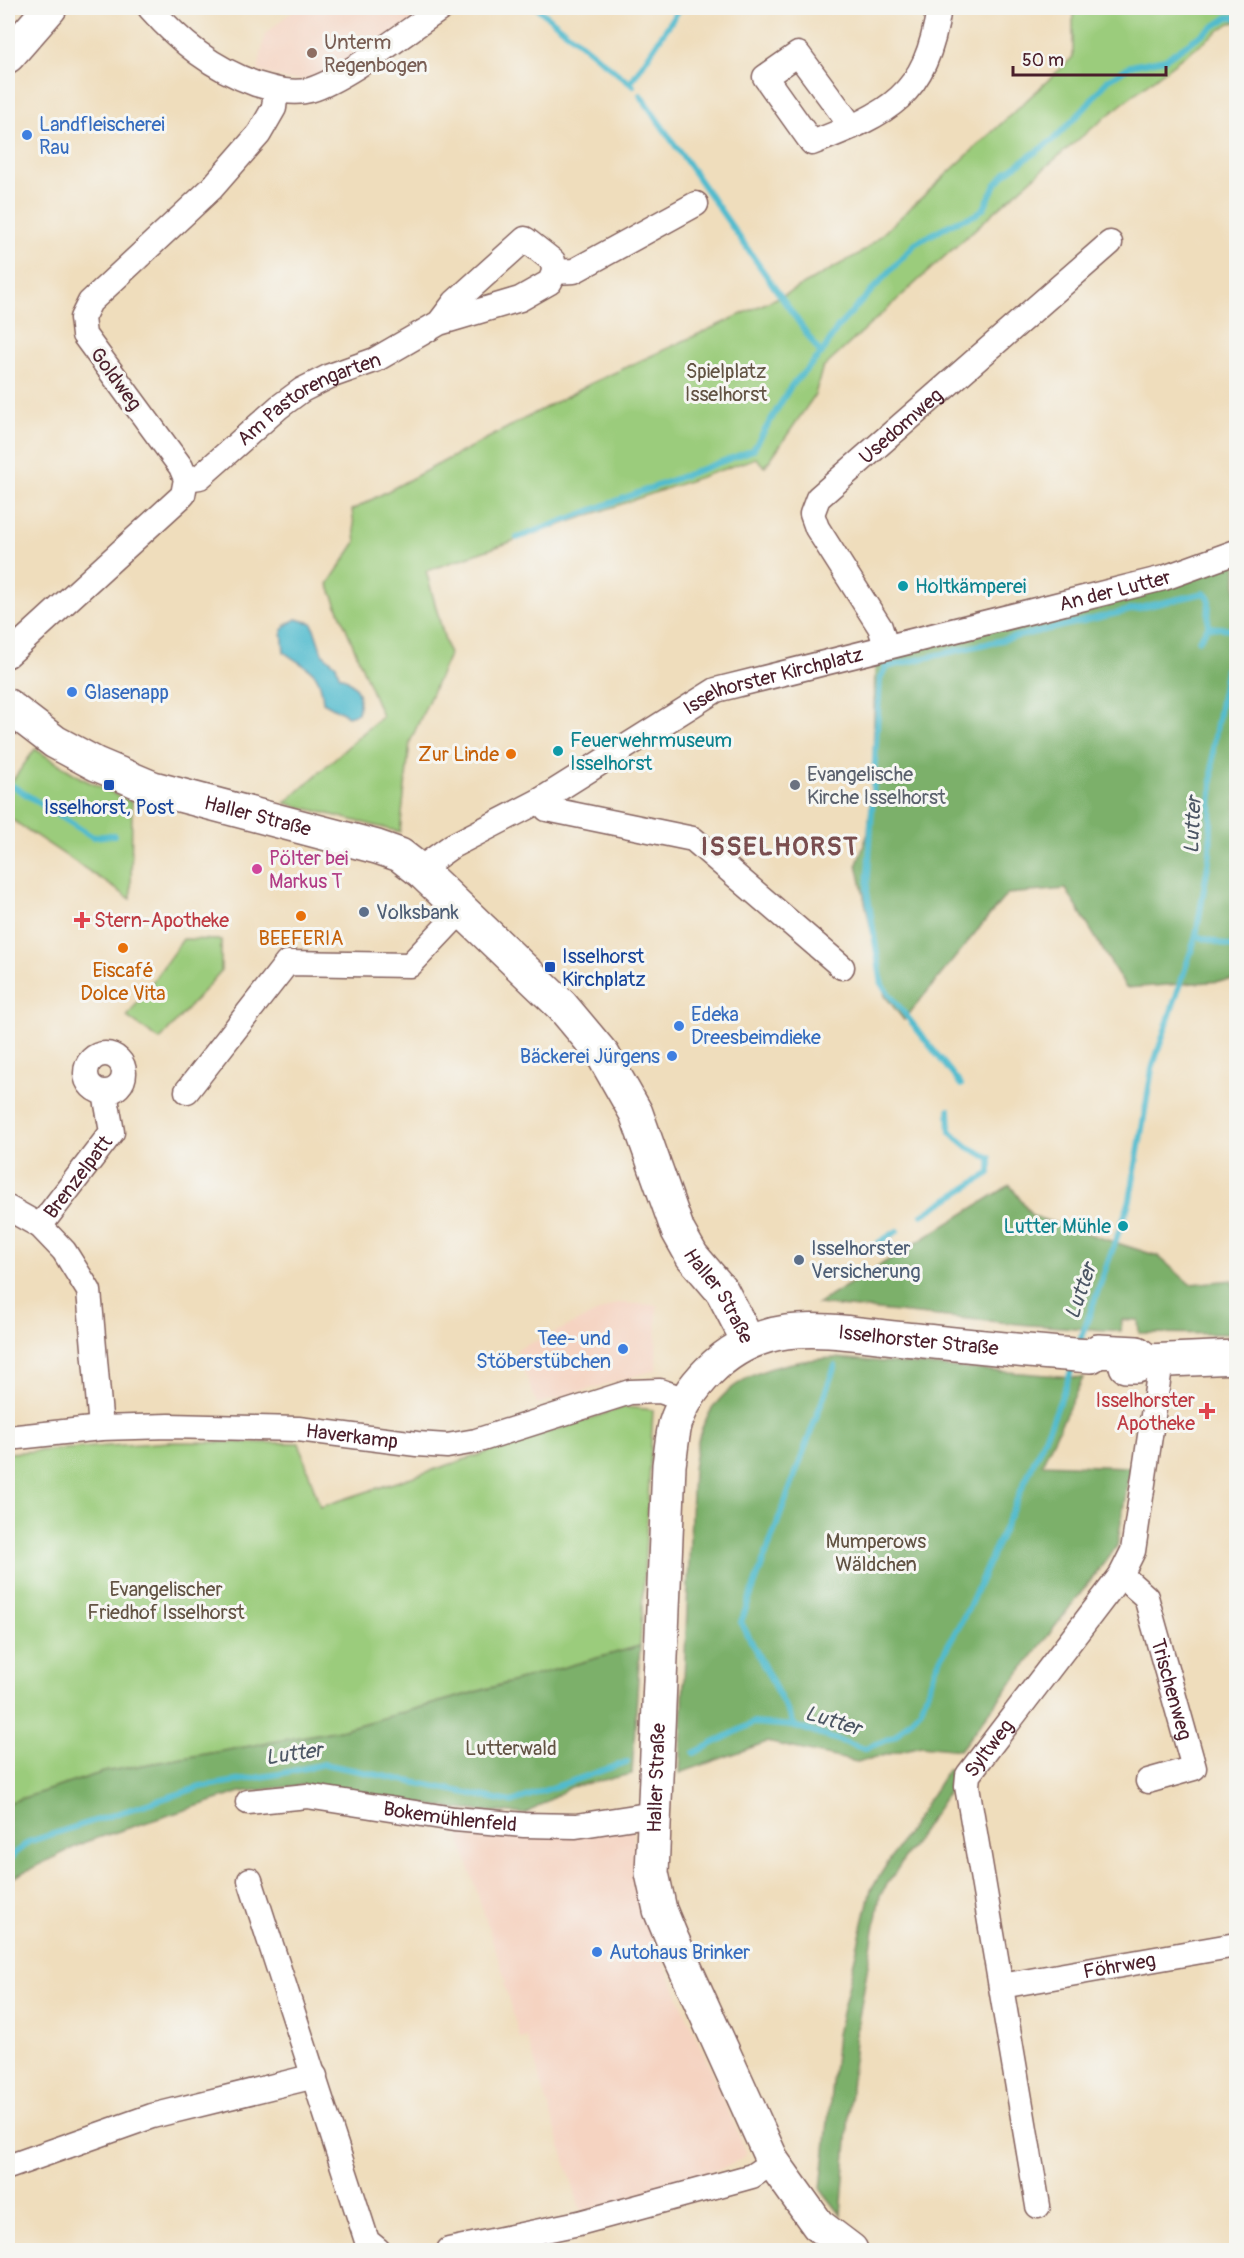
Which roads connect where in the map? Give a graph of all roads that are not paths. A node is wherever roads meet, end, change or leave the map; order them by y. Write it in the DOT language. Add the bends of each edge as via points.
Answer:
graph roads {
  1 [pos="50,8"];
  2 [pos="150,8"];
  3 [pos="442,8"];
  4 [pos="939,8"];
  5 [pos="8,56"];
  6 [pos="276,90"];
  7 [pos="852,127"];
  8 [pos="696,204"];
  9 [pos="1110,243"];
  10 [pos="554,272"];
  11 [pos="439,323"];
  12 [pos="186,479"];
  13 [pos="1236,552"];
  14 [pos="886,646"];
  15 [pos="8,655"];
  16 [pos="8,706"];
  17 [pos="541,801"];
  18 [pos="422,872"];
  19 [pos="461,911"];
  20 [pos="842,967"];
  21 [pos="187,1091"];
  22 [pos="105,1093"];
  23 [pos="8,1208"];
  24 [pos="40,1226"];
  25 [pos="748,1341"];
  26 [pos="1236,1357"];
  27 [pos="1154,1361"];
  28 [pos="686,1400"];
  29 [pos="101,1428"];
  30 [pos="8,1438"];
  31 [pos="1121,1575"];
  32 [pos="1148,1780"];
  33 [pos="248,1802"];
  34 [pos="654,1814"];
  35 [pos="249,1880"];
  36 [pos="1236,1945"];
  37 [pos="1002,1986"];
  38 [pos="315,2076"];
  39 [pos="773,2162"];
  40 [pos="8,2167"];
  41 [pos="1038,2206"];
  42 [pos="378,2250"];
  43 [pos="449,2250"];
  44 [pos="851,2250"];
  1 -- 5 [label="street"];
  2 -- 6 [label="street" via="198,55 231,75"];
  3 -- 6 [label="street" via="331,82 302,91"];
  4 -- 7 [label="street" via="928,54 902,97 875,118"];
  6 -- 12 [label="street, Goldweg" via="274,108 259,134 211,189 90,302 82,318 84,335"];
  8 -- 10 [label="street" via="574,272"];
  9 -- 14 [label="street, Usedomweg" via="818,498 812,514 817,528 880,627"];
  10 -- 11 [label="street, Am Pastorengarten" via="550,282 520,299"];
  10 -- 11 [label="street, Am Pastorengarten" via="553,261 525,239 455,302"];
  11 -- 12 [label="street, Am Pastorengarten" via="375,360 302,390 201,477"];
  12 -- 15 [label="street" via="183,495"];
  13 -- 14 [label="street, An der Lutter" via="1164,578"];
  14 -- 17 [label="street, Isselhorster Kirchplatz" via="716,690"];
  16 -- 18 [label="street, Haller Straße" via="56,742 153,788 377,847 400,855"];
  17 -- 18 [label="street, Isselhorster Kirchplatz" via="452,846"];
  17 -- 20 [label="street" via="547,809 693,840"];
  18 -- 19 [label="street, Haller Straße"];
  19 -- 21 [label="street" via="410,965 287,963"];
  19 -- 25 [label="street, Haller Straße" via="562,1006 603,1055 636,1113 678,1231 692,1256 728,1300"];
  22 -- 24 [label="street, Brenzelpatt" via="112,1132"];
  23 -- 24 [label="street"];
  24 -- 29 [label="street" via="64,1251 89,1291"];
  25 -- 27 [label="street, Isselhorster Straße" via="795,1330 837,1332 1075,1355 1098,1351 1137,1353"];
  25 -- 28 [label="street, Haller Straße" via="726,1354"];
  26 -- 27 [label="street, Isselhorster Straße"];
  27 -- 31 [label="street, Syltweg" via="1133,1551"];
  28 -- 29 [label="street, Haverkamp" via="660,1391 630,1392 476,1442 447,1446 297,1429"];
  28 -- 34 [label="street, Haller Straße" via="675,1424 669,1465"];
  29 -- 30 [label="street, Haverkamp"];
  31 -- 32 [label="street, Trischenweg" via="1146,1598 1194,1768"];
  31 -- 37 [label="street, Syltweg" via="968,1775"];
  33 -- 34 [label="street, Bokemühlenfeld" via="307,1796 454,1819 524,1825 576,1826"];
  34 -- 39 [label="street, Haller Straße" via="652,1873 660,1910"];
  35 -- 38 [label="street"];
  36 -- 37 [label="street, Föhrweg"];
  37 -- 41 [label="street, Syltweg"];
  38 -- 40 [label="street" via="153,2116"];
  38 -- 42 [label="street" via="367,2241"];
  39 -- 43 [label="street" via="752,2176 601,2217"];
  39 -- 44 [label="street, Haller Straße" via="818,2225"];
}
